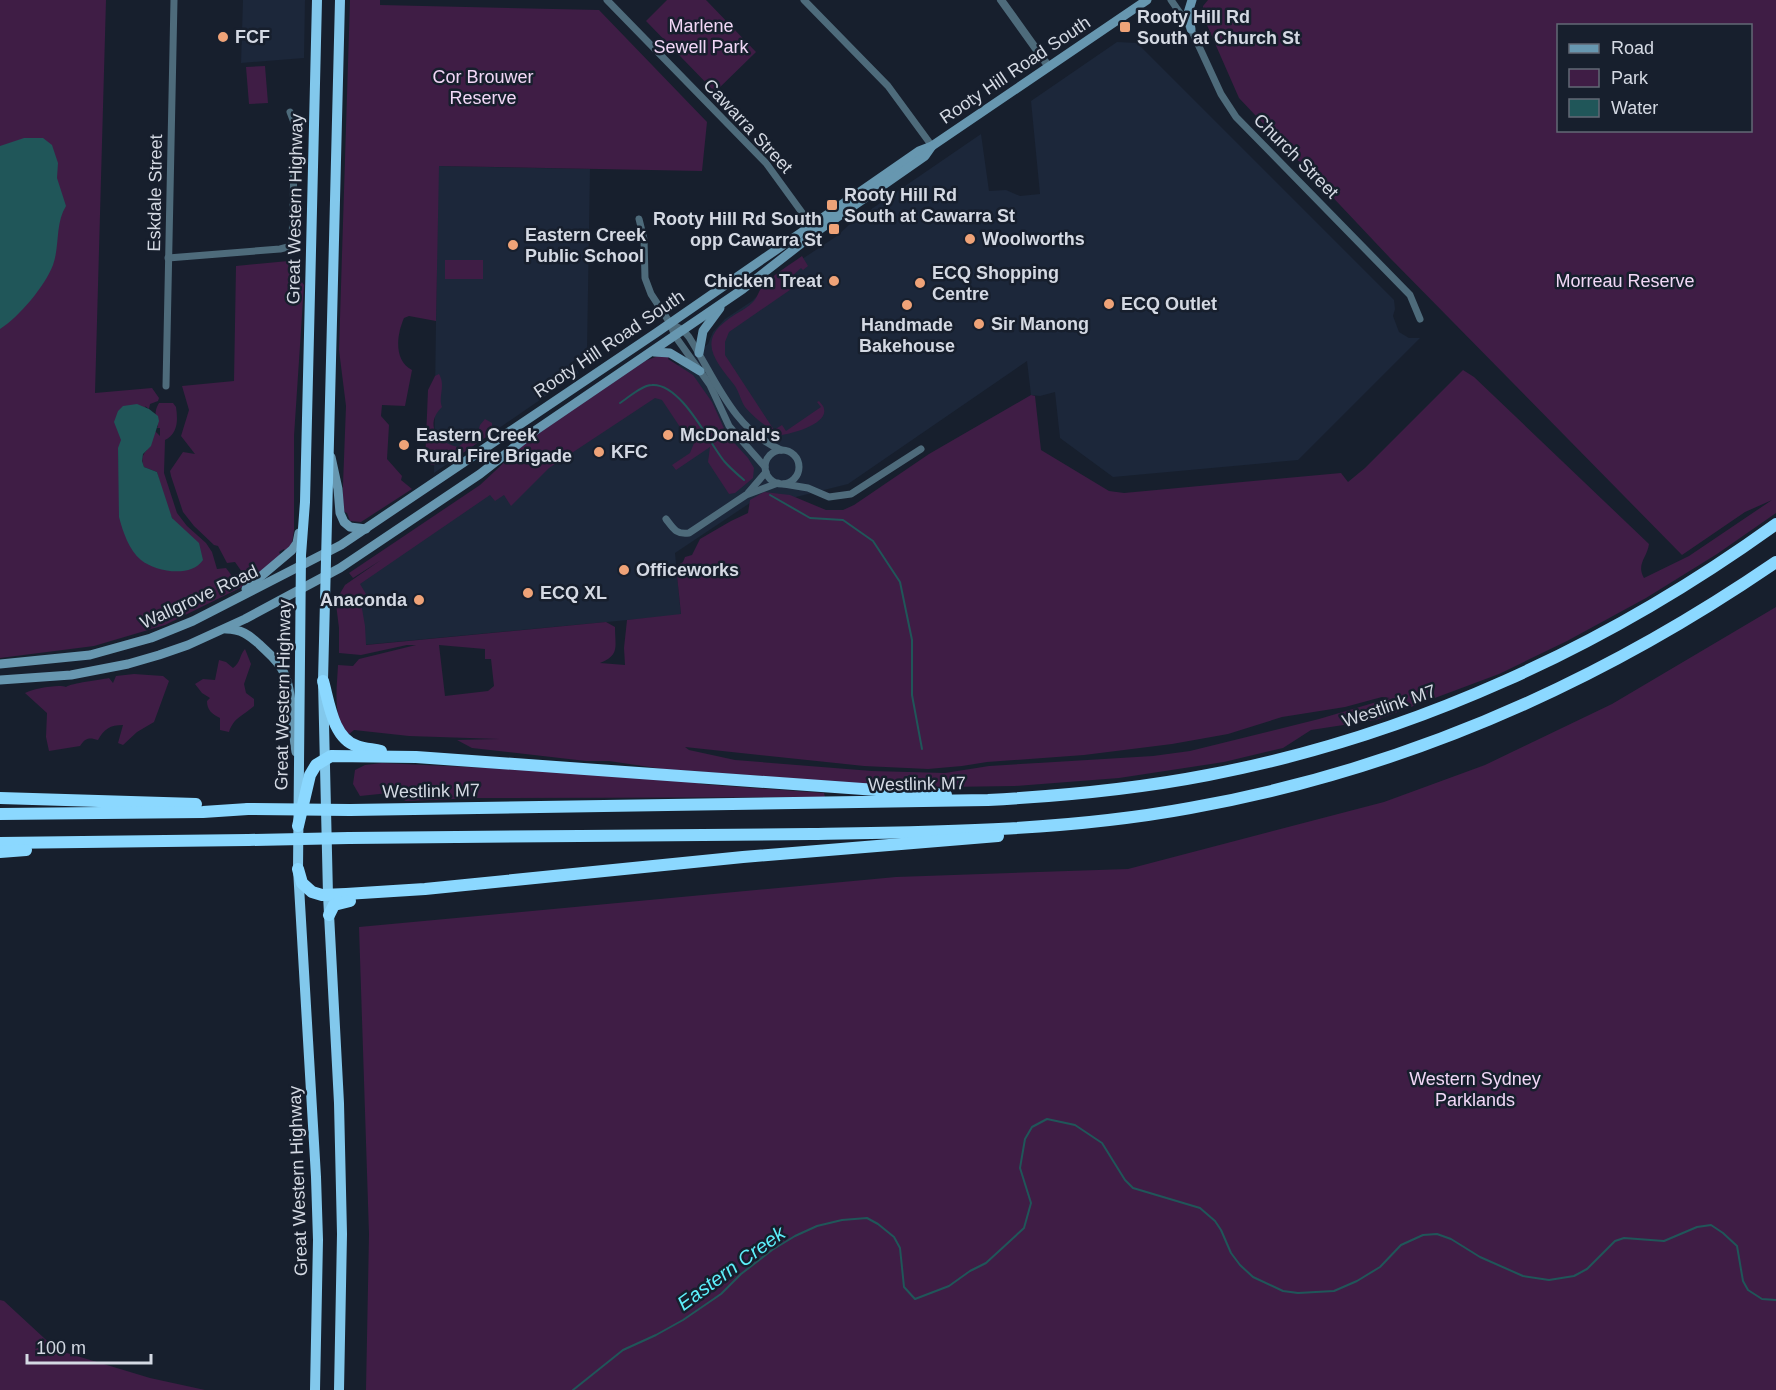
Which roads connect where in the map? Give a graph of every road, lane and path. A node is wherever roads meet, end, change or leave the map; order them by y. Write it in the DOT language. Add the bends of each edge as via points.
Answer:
graph roads {
  1 [pos="174,0"];
  2 [pos="317,0"];
  3 [pos="340,0"];
  4 [pos="607,0"];
  5 [pos="804,0"];
  6 [pos="1001,0"];
  7 [pos="1147,0"];
  8 [pos="1171,0"];
  9 [pos="1192,0"];
  10 [pos="1191,29"];
  11 [pos="1049,67"];
  12 [pos="290,112"];
  13 [pos="932,146"];
  14 [pos="639,219"];
  15 [pos="814,228"];
  16 [pos="168,258"];
  17 [pos="725,301"];
  18 [pos="1419,319"];
  19 [pos="670,323"];
  20 [pos="679,333"];
  21 [pos="652,352"];
  22 [pos="699,353"];
  23 [pos="700,371"];
  24 [pos="166,386"];
  25 [pos="921,449"];
  26 [pos="781,450"];
  27 [pos="330,453"];
  28 [pos="799,469"];
  29 [pos="766,470"];
  30 [pos="781,484"];
  31 [pos="808,488"];
  32 [pos="746,495"];
  33 [pos="305,502"];
  34 [pos="666,519"];
  35 [pos="1776,524"];
  36 [pos="366,529"];
  37 [pos="326,553"];
  38 [pos="1776,562"];
  39 [pos="301,566"];
  40 [pos="326,576"];
  41 [pos="301,590"];
  42 [pos="231,602"];
  43 [pos="222,630"];
  44 [pos="0,664"];
  45 [pos="0,680"];
  46 [pos="323,681"];
  47 [pos="416,757"];
  48 [pos="323,759"];
  49 [pos="298,761"];
  50 [pos="0,798"];
  51 [pos="988,801"];
  52 [pos="216,811"];
  53 [pos="0,814"];
  54 [pos="298,826"];
  55 [pos="1037,828"];
  56 [pos="51,842"];
  57 [pos="0,843"];
  58 [pos="0,852"];
  59 [pos="298,869"];
  60 [pos="503,880"];
  61 [pos="328,895"];
  62 [pos="329,915"];
  63 [pos="315,1390"];
  64 [pos="339,1390"];
  1 -- 16 [label="street, Eskdale Street"];
  2 -- 33 [label="highway, Great Western Highway"];
  3 -- 27 [label="highway"];
  4 -- 15 [label="street, Cawarra Street" via="766,163"];
  5 -- 13 [label="street" via="888,86"];
  6 -- 11 [label="street"];
  7 -- 11 [label="main road, Rooty Hill Road South"];
  8 -- 10 [label="street, Church Street"];
  9 -- 10 [label="main road" via="1188,13"];
  10 -- 18 [label="street, Church Street" via="1236,117 1410,295"];
  11 -- 13 [label="main road, Rooty Hill Road South"];
  12 -- 16 [label="street" via="295,125 292,244 288,248"];
  13 -- 15 [label="main road, Rooty Hill Road South" via="925,156"];
  14 -- 19 [label="street" via="645,279"];
  15 -- 17 [label="main road, Rooty Hill Road South" via="764,273"];
  15 -- 19 [label="main road, Rooty Hill Road South"];
  16 -- 24 [label="street, Eskdale Street"];
  17 -- 20 [label="main road, Rooty Hill Road South"];
  17 -- 22 [label="main road" via="704,331"];
  19 -- 20 [label="street"];
  19 -- 36 [label="main road, Rooty Hill Road South"];
  20 -- 21 [label="main road, Rooty Hill Road South"];
  20 -- 22 [label="street"];
  20 -- 23 [label="street"];
  21 -- 23 [label="main road" via="670,353"];
  21 -- 40 [label="main road, Rooty Hill Road South" via="536,430 480,474"];
  22 -- 26 [label="street" via="742,423 762,441"];
  23 -- 29 [label="street" via="729,426"];
  25 -- 31 [label="street" via="851,494 830,497"];
  26 -- 28 [label="street" via="793,454"];
  26 -- 29 [label="street" via="768,457"];
  27 -- 36 [label="main road" via="342,518 350,527"];
  27 -- 37 [label="highway"];
  28 -- 30 [label="street" via="794,479"];
  28 -- 31 [label="street"];
  29 -- 30 [label="street" via="773,481"];
  29 -- 32 [label="street"];
  30 -- 31 [label="street"];
  30 -- 32 [label="street"];
  32 -- 34 [label="street" via="689,534 676,532"];
  33 -- 39 [label="highway, Great Western Highway"];
  33 -- 42 [label="main road" via="295,547"];
  35 -- 51 [label="highway, Westlink M7" via="1699,577 1580,645 1475,694 1396,724 1209,775 1125,788"];
  36 -- 37 [label="main road, Rooty Hill Road South"];
  37 -- 39 [label="main road, Rooty Hill Road South"];
  37 -- 40 [label="highway"];
  38 -- 55 [label="highway" via="1699,614 1609,664 1486,722 1429,744 1353,770 1264,793 1130,818"];
  39 -- 41 [label="highway, Great Western Highway"];
  39 -- 42 [label="main road, Wallgrove Road"];
  40 -- 41 [label="main road, Wallgrove Road"];
  40 -- 46 [label="highway"];
  41 -- 43 [label="main road, Wallgrove Road"];
  41 -- 49 [label="highway, Great Western Highway"];
  42 -- 44 [label="main road, Wallgrove Road" via="182,626 115,649"];
  43 -- 45 [label="main road, Wallgrove Road" via="128,664 71,675"];
  43 -- 49 [label="main road" via="239,630 249,635 284,672"];
  46 -- 47 [label="highway" via="345,739 356,746"];
  46 -- 48 [label="highway"];
  47 -- 48 [label="highway"];
  47 -- 51 [label="highway" via="930,793"];
  48 -- 54 [label="highway" via="310,775"];
  48 -- 61 [label="highway"];
  49 -- 54 [label="highway, Great Western Highway"];
  50 -- 52 [label="highway" via="204,804"];
  51 -- 52 [label="highway, Westlink M7, bridge"];
  52 -- 53 [label="highway, Westlink M7"];
  54 -- 59 [label="highway, Great Western Highway"];
  55 -- 56 [label="highway, bridge"];
  55 -- 60 [label="highway" via="988,838"];
  56 -- 57 [label="highway"];
  56 -- 58 [label="highway" via="41,849"];
  59 -- 61 [label="highway" via="307,888"];
  59 -- 63 [label="highway, Great Western Highway" via="317,1198"];
  60 -- 61 [label="highway"];
  60 -- 62 [label="highway" via="337,903"];
  61 -- 62 [label="highway"];
  62 -- 64 [label="highway" via="342,1234"];
}
